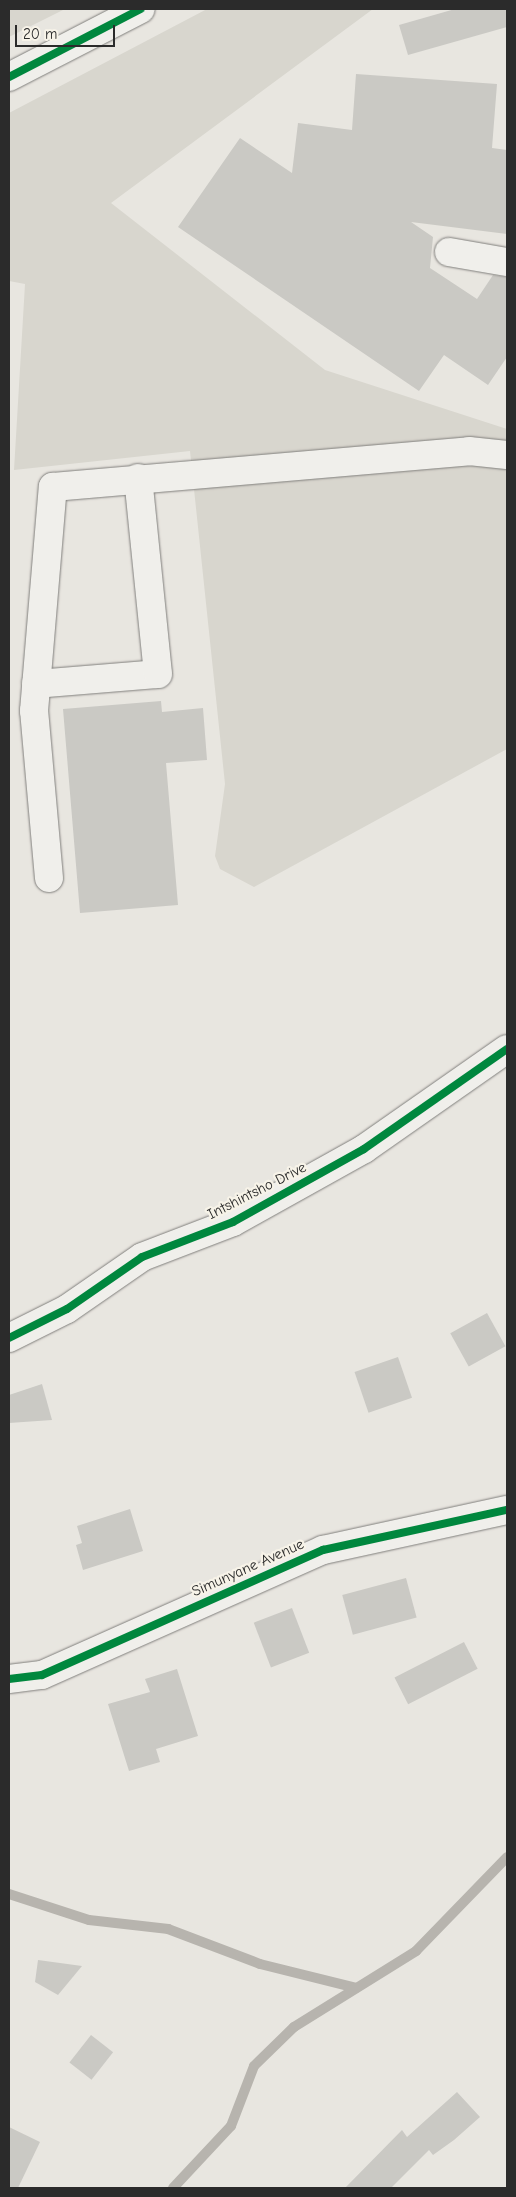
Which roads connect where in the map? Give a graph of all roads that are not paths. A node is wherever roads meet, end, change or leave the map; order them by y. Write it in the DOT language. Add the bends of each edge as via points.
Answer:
graph roads {
  1 [pos="140,9"];
  2 [pos="9,77"];
  3 [pos="448,252"];
  4 [pos="507,262"];
  5 [pos="507,455"];
  6 [pos="138,478"];
  7 [pos="36,684"];
  8 [pos="49,878"];
  9 [pos="507,1049"];
  10 [pos="9,1338"];
  11 [pos="507,1510"];
  12 [pos="9,1679"];
  1 -- 2 [label="street"];
  3 -- 4 [label="street"];
  5 -- 6 [label="street" via="470,451"];
  6 -- 7 [label="street" via="53,487"];
  6 -- 7 [label="street" via="158,674"];
  7 -- 8 [label="street" via="34,711"];
  9 -- 10 [label="street, Intshintsho Drive" via="347,1158 233,1222 142,1257 68,1309"];
  11 -- 12 [label="street, Simunyane Avenue" via="323,1550 42,1675"];
}
